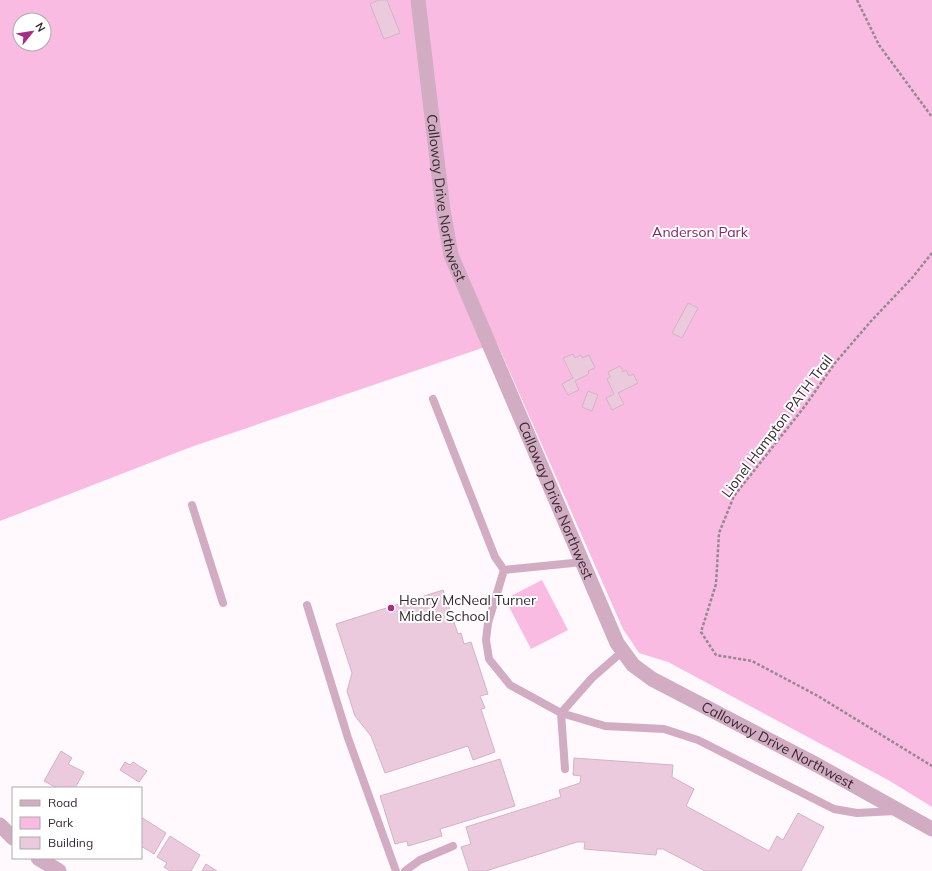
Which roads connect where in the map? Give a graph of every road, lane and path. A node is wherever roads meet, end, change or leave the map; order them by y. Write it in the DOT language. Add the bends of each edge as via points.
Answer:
graph roads {
  1 [pos="418,0"];
  2 [pos="857,0"];
  3 [pos="932,118"];
  4 [pos="932,253"];
  5 [pos="433,399"];
  6 [pos="192,505"];
  7 [pos="583,562"];
  8 [pos="504,570"];
  9 [pos="222,604"];
  10 [pos="307,605"];
  11 [pos="623,651"];
  12 [pos="561,713"];
  13 [pos="932,766"];
  14 [pos="565,769"];
  15 [pos="900,811"];
  16 [pos="0,825"];
  17 [pos="932,829"];
  18 [pos="12,837"];
  19 [pos="453,846"];
  20 [pos="40,859"];
  21 [pos="59,871"];
  22 [pos="396,871"];
  23 [pos="405,871"];
  1 -- 7 [label="street, Calloway Drive Northwest" via="450,255"];
  2 -- 3 [label="path" via="879,45"];
  4 -- 13 [label="path, Lionel Hampton PATH Trail" via="835,363 805,406 734,496 720,533 716,584 701,632 716,656 752,661 818,696"];
  5 -- 8 [label="lane" via="495,557"];
  6 -- 9 [label="lane"];
  7 -- 8 [label="lane"];
  7 -- 11 [label="street, Calloway Drive Northwest" via="617,643"];
  8 -- 12 [label="lane" via="488,623 486,640 489,659 510,685"];
  10 -- 22 [label="lane" via="348,738"];
  11 -- 12 [label="lane" via="592,678"];
  11 -- 15 [label="street, Calloway Drive Northwest" via="633,665 652,679"];
  12 -- 14 [label="lane"];
  12 -- 15 [label="lane" via="605,726 664,729 698,740 834,809 857,813"];
  15 -- 17 [label="street, Calloway Drive Northwest"];
  16 -- 18 [label="street"];
  19 -- 23 [label="lane" via="420,860"];
  20 -- 21 [label="street"];
}
